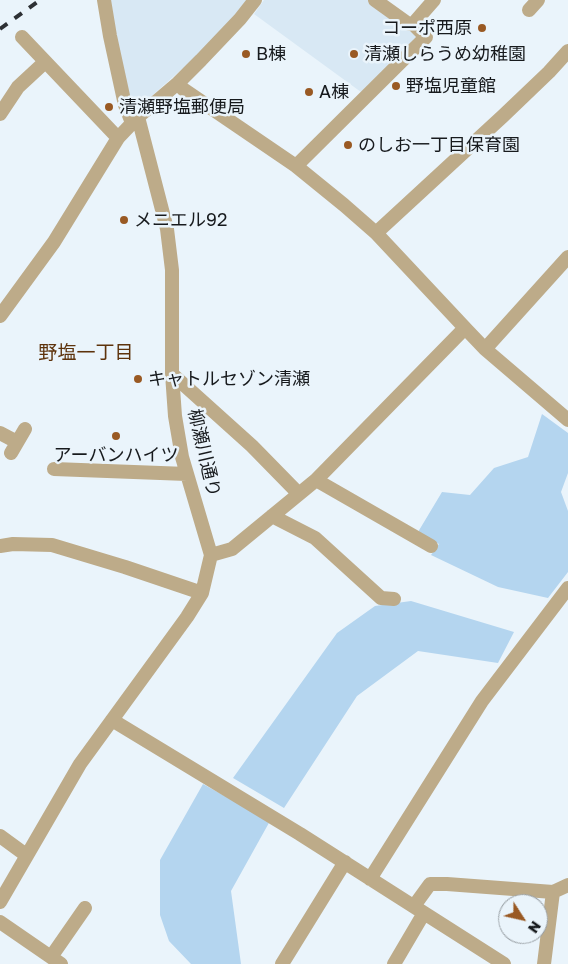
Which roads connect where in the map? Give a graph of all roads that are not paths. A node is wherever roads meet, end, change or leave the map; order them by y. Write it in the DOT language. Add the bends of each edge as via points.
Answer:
graph roads {
  1 [pos="104,0"];
  2 [pos="255,0"];
  3 [pos="375,0"];
  4 [pos="434,0"];
  5 [pos="413,24"];
  6 [pos="22,37"];
  7 [pos="568,51"];
  8 [pos="45,62"];
  9 [pos="178,83"];
  10 [pos="0,114"];
  11 [pos="135,120"];
  12 [pos="118,138"];
  13 [pos="296,166"];
  14 [pos="376,233"];
  15 [pos="568,257"];
  16 [pos="0,316"];
  17 [pos="465,328"];
  18 [pos="485,349"];
  19 [pos="172,374"];
  20 [pos="568,420"];
  21 [pos="25,429"];
  22 [pos="0,433"];
  23 [pos="54,469"];
  24 [pos="187,474"];
  25 [pos="316,480"];
  26 [pos="299,494"];
  27 [pos="272,516"];
  28 [pos="0,546"];
  29 [pos="431,546"];
  30 [pos="211,555"];
  31 [pos="568,588"];
  32 [pos="202,593"];
  33 [pos="394,599"];
  34 [pos="112,720"];
  35 [pos="0,836"];
  36 [pos="26,855"];
  37 [pos="345,862"];
  38 [pos="370,879"];
  39 [pos="568,885"];
  40 [pos="554,892"];
  41 [pos="0,902"];
  42 [pos="85,908"];
  43 [pos="419,909"];
  44 [pos="0,922"];
  45 [pos="56,961"];
  46 [pos="282,964"];
  47 [pos="394,964"];
  48 [pos="504,964"];
  49 [pos="544,964"];
  1 -- 11 [label="street, 柳瀬川通り" via="125,105 128,116"];
  2 -- 9 [label="street"];
  3 -- 5 [label="street"];
  4 -- 5 [label="street"];
  5 -- 13 [label="street" via="426,37"];
  6 -- 8 [label="street"];
  7 -- 14 [label="street" via="504,116"];
  8 -- 10 [label="street" via="18,87"];
  8 -- 12 [label="street"];
  9 -- 11 [label="street"];
  9 -- 13 [label="street"];
  11 -- 12 [label="street"];
  11 -- 19 [label="street, 柳瀬川通り" via="167,229 172,270"];
  12 -- 16 [label="street" via="54,242"];
  13 -- 14 [label="street"];
  14 -- 17 [label="street"];
  15 -- 18 [label="street"];
  17 -- 18 [label="street"];
  17 -- 25 [label="street"];
  18 -- 20 [label="street"];
  19 -- 24 [label="street, 柳瀬川通り" via="174,408"];
  19 -- 26 [label="street" via="252,446"];
  21 -- 22 [label="street" via="14,447"];
  23 -- 24 [label="street"];
  24 -- 30 [label="street, 柳瀬川通り"];
  25 -- 26 [label="street"];
  25 -- 29 [label="street"];
  26 -- 27 [label="street"];
  27 -- 30 [label="street" via="232,549"];
  27 -- 33 [label="street" via="315,538 381,598"];
  28 -- 32 [label="street" via="52,545"];
  30 -- 32 [label="street, 柳瀬川通り"];
  31 -- 38 [label="street" via="482,701"];
  32 -- 34 [label="street, 柳瀬川通り"];
  34 -- 36 [label="street, 柳瀬川通り" via="80,764"];
  34 -- 37 [label="street"];
  35 -- 36 [label="street"];
  36 -- 41 [label="street, 柳瀬川通り"];
  37 -- 38 [label="street"];
  37 -- 46 [label="street"];
  38 -- 43 [label="street"];
  39 -- 40 [label="street"];
  40 -- 43 [label="street" via="430,884"];
  40 -- 49 [label="street"];
  42 -- 45 [label="street"];
  43 -- 47 [label="street"];
  43 -- 48 [label="street"];
  44 -- 45 [label="street"];
}
